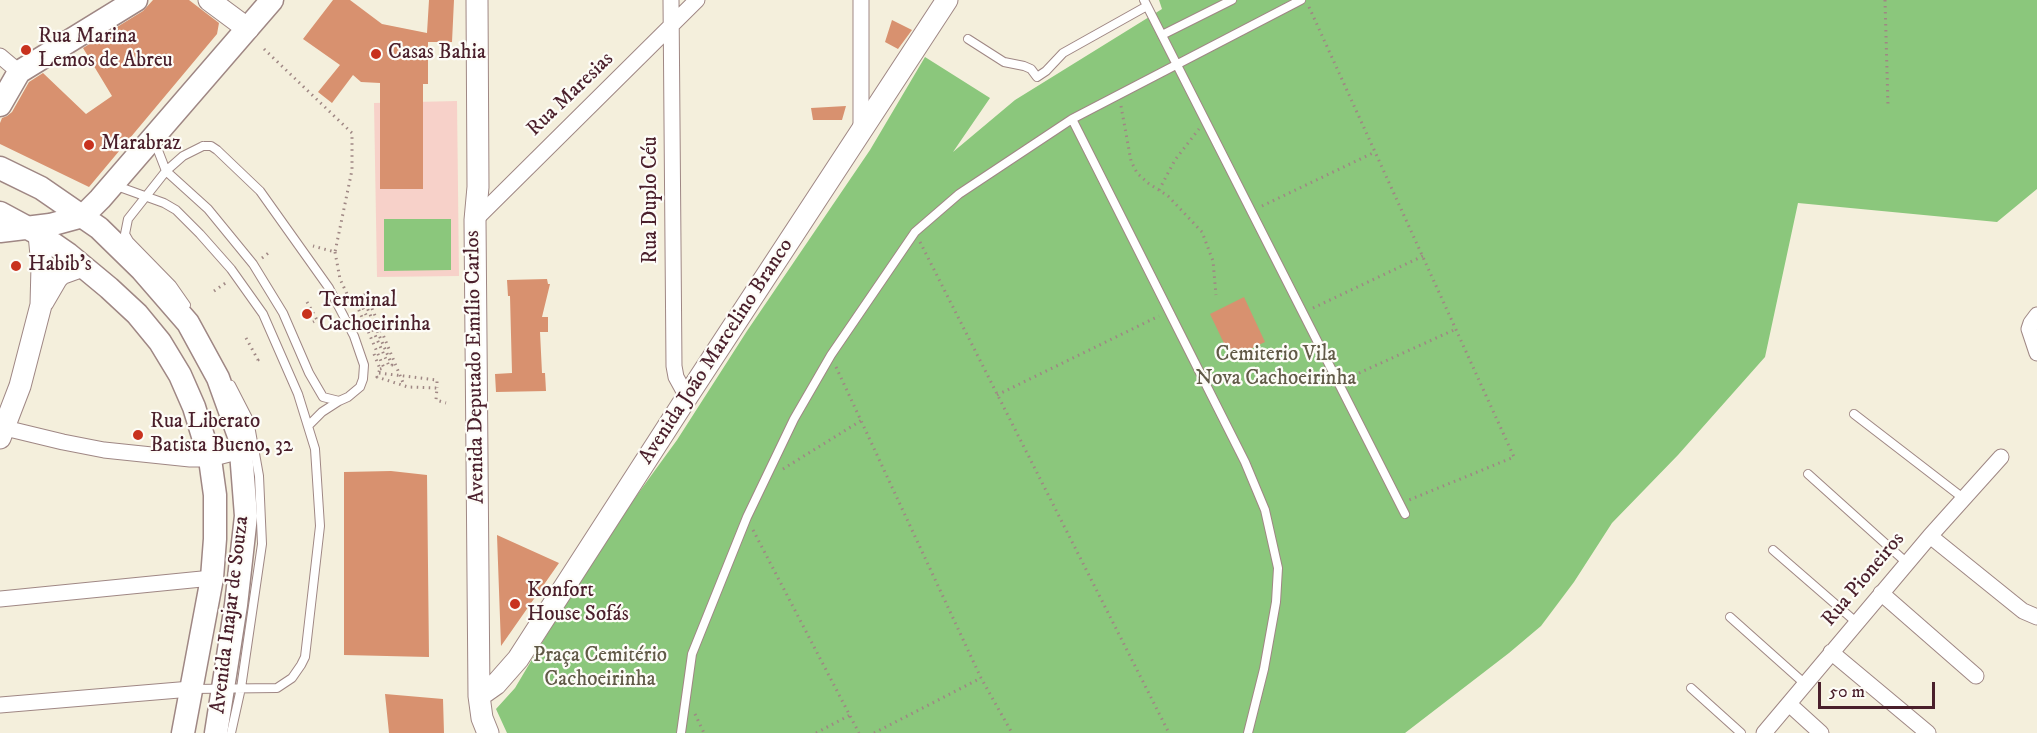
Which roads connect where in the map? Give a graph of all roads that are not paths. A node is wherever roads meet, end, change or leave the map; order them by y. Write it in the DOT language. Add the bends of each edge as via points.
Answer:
graph roads {
  1 [pos="136,0"];
  2 [pos="209,0"];
  3 [pos="272,0"];
  4 [pos="477,0"];
  5 [pos="671,0"];
  6 [pos="697,0"];
  7 [pos="861,0"];
  8 [pos="947,0"];
  9 [pos="1232,0"];
  10 [pos="1304,0"];
  11 [pos="1145,3"];
  12 [pos="671,26"];
  13 [pos="248,29"];
  14 [pos="1162,35"];
  15 [pos="968,39"];
  16 [pos="0,56"];
  17 [pos="1178,66"];
  18 [pos="19,72"];
  19 [pos="0,105"];
  20 [pos="1072,119"];
  21 [pos="861,130"];
  22 [pos="153,138"];
  23 [pos="0,168"];
  24 [pos="166,171"];
  25 [pos="113,184"];
  26 [pos="145,198"];
  27 [pos="0,213"];
  28 [pos="83,216"];
  29 [pos="475,220"];
  30 [pos="0,231"];
  31 [pos="34,231"];
  32 [pos="83,266"];
  33 [pos="41,305"];
  34 [pos="2037,315"];
  35 [pos="199,324"];
  36 [pos="2037,353"];
  37 [pos="225,372"];
  38 [pos="687,397"];
  39 [pos="339,401"];
  40 [pos="1854,414"];
  41 [pos="309,425"];
  42 [pos="3,433"];
  43 [pos="241,451"];
  44 [pos="2001,457"];
  45 [pos="210,459"];
  46 [pos="1808,474"];
  47 [pos="1963,498"];
  48 [pos="1405,514"];
  49 [pos="1930,536"];
  50 [pos="1773,550"];
  51 [pos="1908,563"];
  52 [pos="212,578"];
  53 [pos="1881,593"];
  54 [pos="0,599"];
  55 [pos="1730,617"];
  56 [pos="2037,617"];
  57 [pos="1856,622"];
  58 [pos="1831,652"];
  59 [pos="1977,676"];
  60 [pos="1804,683"];
  61 [pos="232,688"];
  62 [pos="1692,688"];
  63 [pos="191,689"];
  64 [pos="479,696"];
  65 [pos="1789,704"];
  66 [pos="0,705"];
  67 [pos="183,733"];
  68 [pos="216,733"];
  69 [pos="231,733"];
  70 [pos="488,733"];
  71 [pos="681,733"];
  72 [pos="1248,733"];
  73 [pos="1741,733"];
  74 [pos="1764,733"];
  75 [pos="1821,733"];
  76 [pos="1928,733"];
  1 -- 18 [label="main road"];
  2 -- 13 [label="main road"];
  3 -- 13 [label="main road"];
  4 -- 29 [label="main road, Avenida Deputado Emílio Carlos"];
  5 -- 12 [label="street, Rua Duplo Céu"];
  6 -- 12 [label="street, Rua Maresias"];
  7 -- 21 [label="street"];
  8 -- 21 [label="main road, Avenida João Marcelino Branco"];
  9 -- 14 [label="lane"];
  10 -- 17 [label="lane"];
  11 -- 14 [label="lane"];
  11 -- 15 [label="lane" via="1063,53 1037,77 1031,69 1004,62"];
  12 -- 29 [label="street, Rua Maresias"];
  12 -- 38 [label="street, Rua Duplo Céu" via="674,366"];
  13 -- 22 [label="main road"];
  14 -- 17 [label="lane"];
  16 -- 18 [label="street"];
  17 -- 20 [label="lane"];
  17 -- 48 [label="lane"];
  18 -- 19 [label="main road"];
  20 -- 71 [label="lane" via="959,194 915,232 831,355 794,419 747,517 692,654"];
  20 -- 72 [label="lane" via="1245,462 1265,510 1278,568 1276,602"];
  21 -- 38 [label="main road, Avenida João Marcelino Branco"];
  22 -- 24 [label="lane"];
  22 -- 25 [label="main road"];
  23 -- 28 [label="main road, Avenida Inajar de Souza" via="41,188"];
  24 -- 26 [label="lane"];
  24 -- 39 [label="lane" via="239,244 280,306 323,397"];
  24 -- 39 [label="lane" via="183,156 211,146 260,191 329,288 354,336 363,379 360,387"];
  25 -- 26 [label="lane"];
  25 -- 28 [label="main road"];
  26 -- 35 [label="lane" via="128,219 125,234 172,285"];
  26 -- 41 [label="lane" via="176,210 236,276 263,314"];
  27 -- 31 [label="main road, Avenida Inajar de Souza"];
  28 -- 31 [label="main road"];
  28 -- 43 [label="main road, Avenida Inajar de Souza" via="142,270 188,323 218,378"];
  29 -- 64 [label="main road, Avenida Deputado Emílio Carlos"];
  30 -- 31 [label="main road"];
  31 -- 32 [label="main road, Avenida Inajar de Souza"];
  31 -- 33 [label="main road" via="42,266"];
  32 -- 33 [label="main road" via="61,274"];
  32 -- 45 [label="main road, Avenida Inajar de Souza" via="137,314 160,342 194,407"];
  33 -- 42 [label="main road"];
  34 -- 36 [label="street" via="2029,329"];
  37 -- 61 [label="lane" via="249,420 259,476 262,544"];
  38 -- 64 [label="main road, Avenida João Marcelino Branco" via="518,659"];
  39 -- 41 [label="lane"];
  40 -- 47 [label="lane"];
  41 -- 61 [label="lane" via="315,449 320,526 306,657 292,678 277,688"];
  42 -- 45 [label="street" via="104,450"];
  43 -- 45 [label="street"];
  43 -- 61 [label="main road, Avenida Inajar de Souza" via="246,516"];
  44 -- 47 [label="street, Rua Pioneiros"];
  45 -- 52 [label="main road, Avenida Inajar de Souza" via="215,495"];
  46 -- 51 [label="lane"];
  47 -- 49 [label="street, Rua Pioneiros"];
  49 -- 51 [label="street, Rua Pioneiros"];
  49 -- 56 [label="street" via="2023,611"];
  50 -- 57 [label="lane"];
  51 -- 53 [label="street, Rua Pioneiros"];
  52 -- 54 [label="street"];
  52 -- 63 [label="main road, Avenida Inajar de Souza"];
  53 -- 57 [label="street, Rua Pioneiros"];
  53 -- 59 [label="street"];
  55 -- 60 [label="lane"];
  57 -- 58 [label="street, Rua Pioneiros"];
  58 -- 60 [label="street, Rua Pioneiros"];
  58 -- 76 [label="street"];
  60 -- 65 [label="street, Rua Pioneiros"];
  61 -- 63 [label="lane"];
  61 -- 68 [label="main road, Avenida Inajar de Souza"];
  61 -- 69 [label="lane"];
  62 -- 73 [label="lane"];
  63 -- 66 [label="street"];
  63 -- 67 [label="main road, Avenida Inajar de Souza"];
  64 -- 70 [label="main road, Avenida Deputado Emílio Carlos"];
  65 -- 74 [label="street, Rua Pioneiros"];
  65 -- 75 [label="street"];
}
